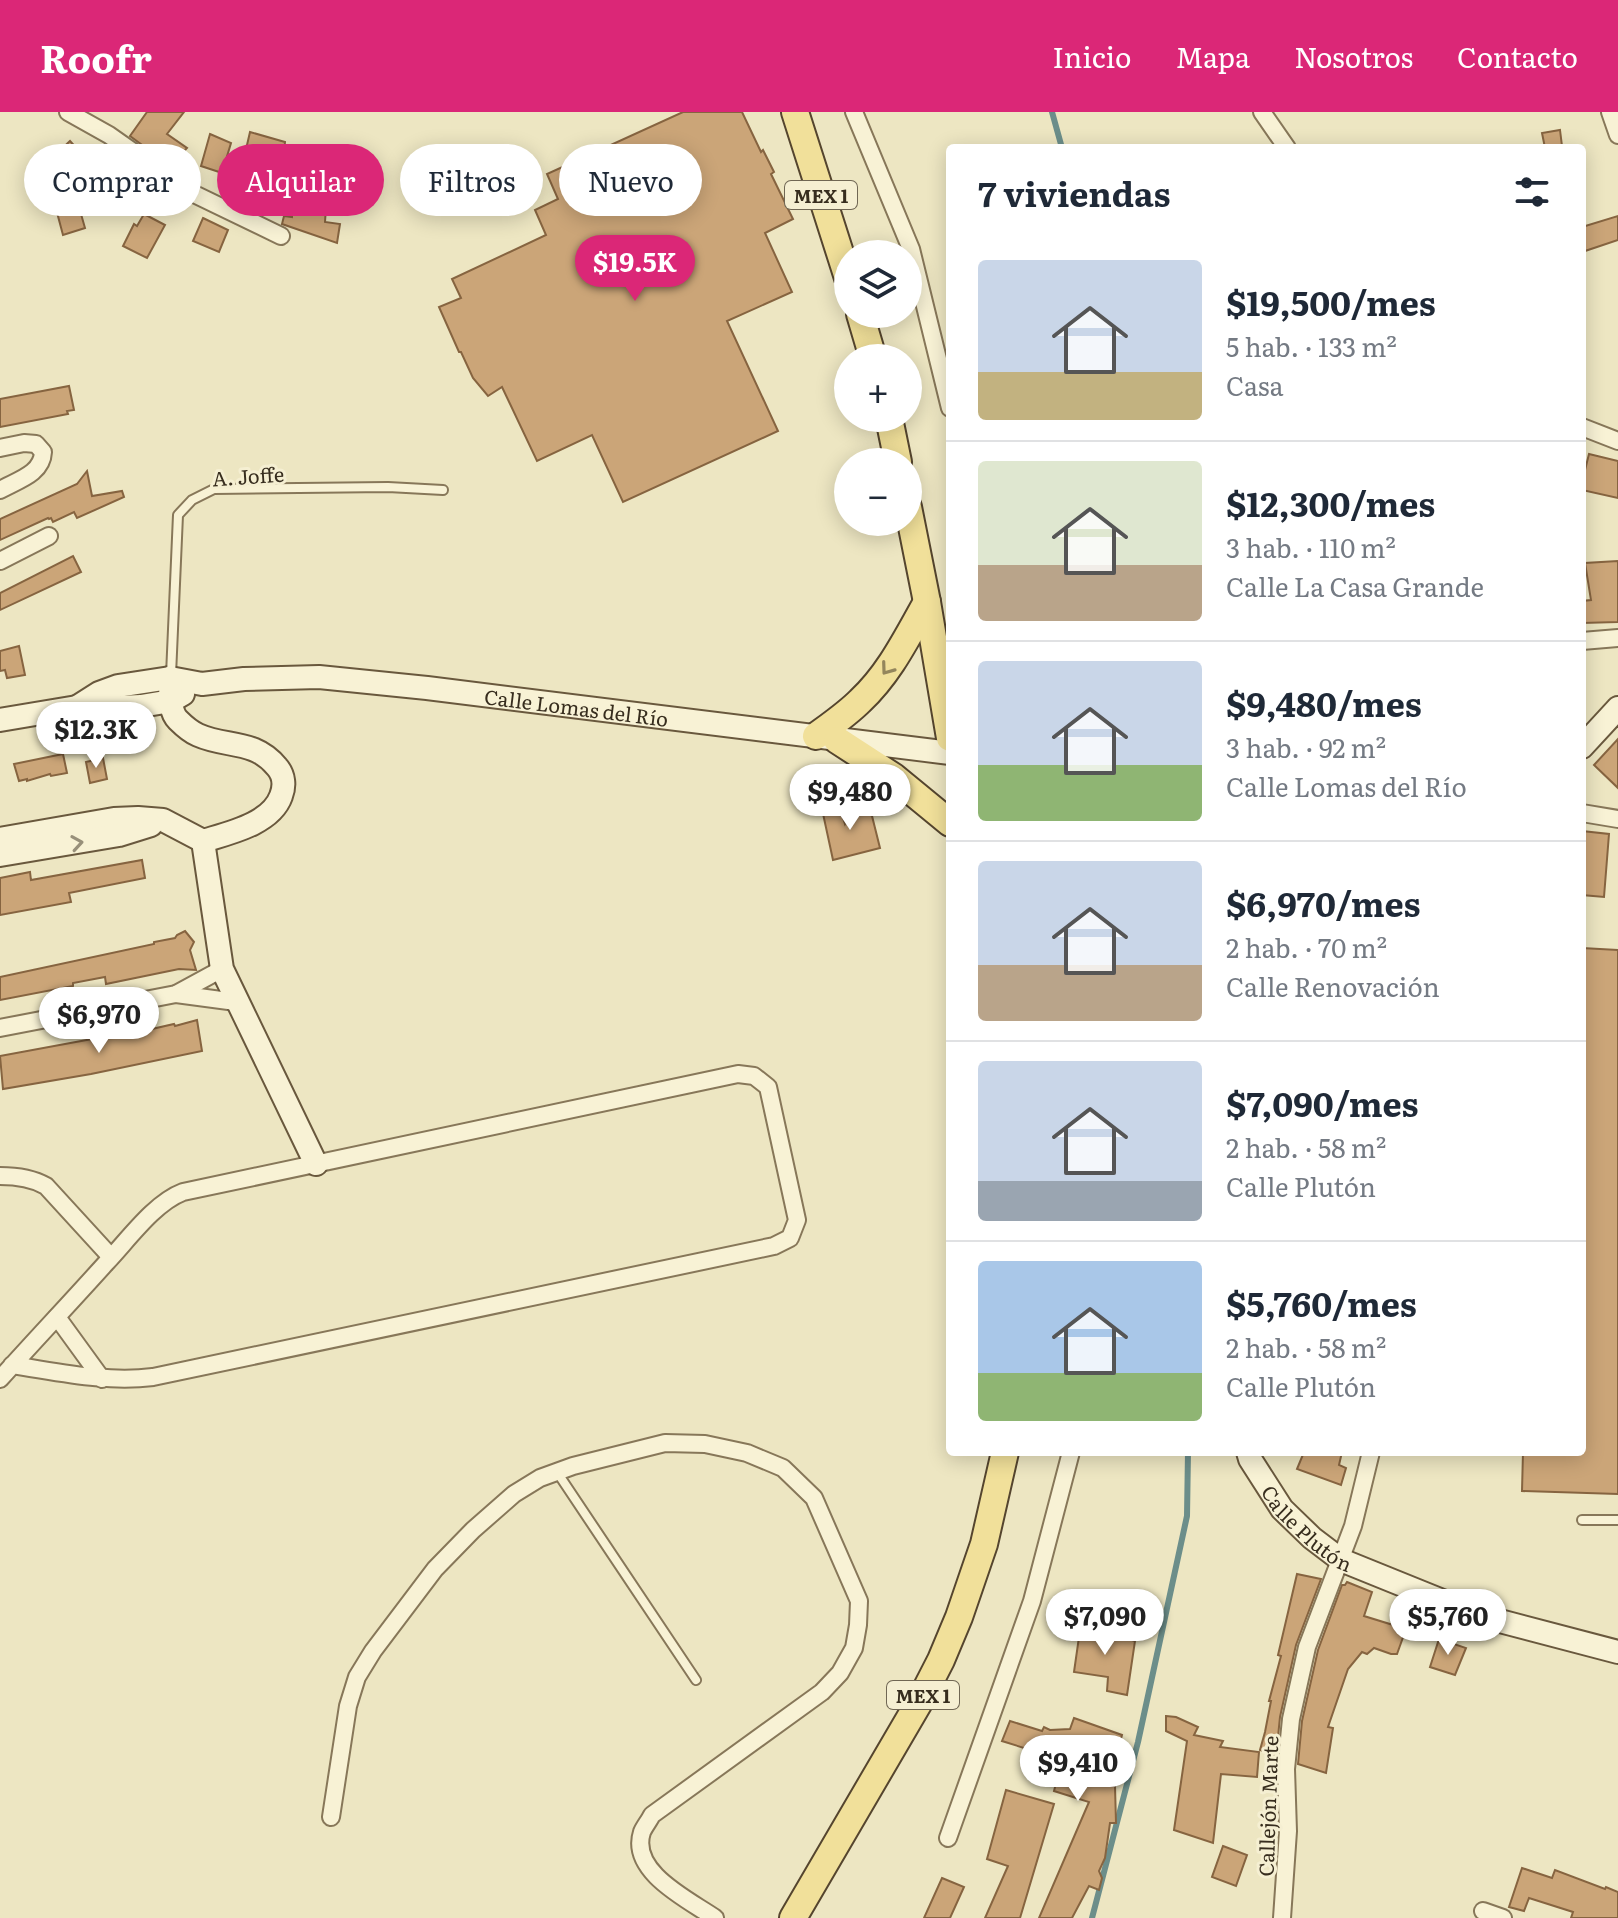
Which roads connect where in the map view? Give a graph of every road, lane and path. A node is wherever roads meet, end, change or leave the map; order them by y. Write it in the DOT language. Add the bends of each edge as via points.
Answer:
graph roads {
  1 [pos="68,112"];
  2 [pos="795,112"];
  3 [pos="854,112"];
  4 [pos="1262,112"];
  5 [pos="1610,112"];
  6 [pos="1618,135"];
  7 [pos="1284,144"];
  8 [pos="281,236"];
  9 [pos="836,240"];
  10 [pos="946,392"];
  11 [pos="1586,429"];
  12 [pos="1618,441"];
  13 [pos="0,448"];
  14 [pos="0,490"];
  15 [pos="443,490"];
  16 [pos="49,536"];
  17 [pos="914,536"];
  18 [pos="0,561"];
  19 [pos="927,602"];
  20 [pos="1618,638"];
  21 [pos="1586,641"];
  22 [pos="170,678"];
  23 [pos="202,684"];
  24 [pos="171,701"];
  25 [pos="77,707"];
  26 [pos="1618,708"];
  27 [pos="946,714"];
  28 [pos="0,720"];
  29 [pos="827,738"];
  30 [pos="1586,743"];
  31 [pos="946,753"];
  32 [pos="1586,814"];
  33 [pos="1618,819"];
  34 [pos="163,820"];
  35 [pos="946,820"];
  36 [pos="0,839"];
  37 [pos="203,841"];
  38 [pos="0,855"];
  39 [pos="222,969"];
  40 [pos="176,994"];
  41 [pos="236,1002"];
  42 [pos="0,1028"];
  43 [pos="316,1164"];
  44 [pos="0,1176"];
  45 [pos="111,1257"];
  46 [pos="57,1317"];
  47 [pos="12,1365"];
  48 [pos="0,1379"];
  49 [pos="102,1379"];
  50 [pos="1004,1456"];
  51 [pos="1070,1456"];
  52 [pos="1249,1456"];
  53 [pos="1370,1456"];
  54 [pos="556,1472"];
  55 [pos="1582,1520"];
  56 [pos="1618,1520"];
  57 [pos="1341,1560"];
  58 [pos="1618,1652"];
  59 [pos="696,1680"];
  60 [pos="331,1817"];
  61 [pos="948,1838"];
  62 [pos="1483,1911"];
  63 [pos="715,1918"];
  64 [pos="793,1918"];
  65 [pos="1282,1918"];
  66 [pos="1503,1918"];
  1 -- 8 [label="street" via="190,192"];
  2 -- 9 [label="main road, MEX 1"];
  3 -- 10 [label="street" via="911,249"];
  4 -- 7 [label="street"];
  5 -- 6 [label="street"];
  11 -- 12 [label="street"];
  13 -- 14 [label="street" via="36,444 43,452 37,470"];
  15 -- 22 [label="lane, A. Joffe" via="214,489 192,500 178,515"];
  16 -- 18 [label="street"];
  17 -- 19 [label="main road"];
  19 -- 27 [label="main road"];
  19 -- 29 [label="main road, one-way" via="894,661"];
  20 -- 21 [label="street"];
  22 -- 23 [label="street, Calle Lomas del Río"];
  22 -- 24 [label="street"];
  22 -- 25 [label="street, Calle Lomas del Río" via="118,686"];
  23 -- 24 [label="street, Calle Lomas del Río"];
  23 -- 29 [label="street, Calle Lomas del Río" via="319,677"];
  24 -- 25 [label="street, Calle Lomas del Río"];
  24 -- 37 [label="street" via="175,718 196,735 258,750 282,773 277,807 233,832"];
  25 -- 28 [label="street, Calle Lomas del Río"];
  26 -- 30 [label="street"];
  29 -- 31 [label="street, Calle Lomas del Río"];
  29 -- 35 [label="main road" via="894,777"];
  32 -- 33 [label="street"];
  34 -- 36 [label="street" via="114,819"];
  34 -- 37 [label="street"];
  38 -- 34 [label="street, one-way" via="119,835"];
  37 -- 39 [label="street"];
  39 -- 40 [label="street"];
  39 -- 41 [label="street"];
  40 -- 41 [label="street"];
  40 -- 42 [label="street"];
  41 -- 43 [label="street"];
  43 -- 45 [label="street" via="170,1197"];
  43 -- 49 [label="street" via="738,1074 754,1076 768,1087 797,1220 790,1238 774,1246 153,1377"];
  44 -- 45 [label="street" via="46,1186"];
  45 -- 46 [label="street"];
  46 -- 47 [label="street"];
  46 -- 49 [label="street"];
  47 -- 48 [label="street"];
  47 -- 49 [label="street"];
  50 -- 64 [label="main road, MEX 1" via="984,1544 941,1660"];
  51 -- 61 [label="street" via="1032,1601"];
  52 -- 57 [label="street, Calle Plutón" via="1282,1509"];
  53 -- 57 [label="street, Callejón Marte"];
  54 -- 59 [label="lane"];
  54 -- 60 [label="street" via="514,1494 454,1549 373,1651 348,1706"];
  54 -- 63 [label="street" via="665,1443 705,1444 783,1468 814,1498 859,1601 854,1648 840,1673 822,1692 652,1815 641,1834 641,1853 659,1880"];
  55 -- 56 [label="lane"];
  57 -- 58 [label="street, Calle Plutón" via="1477,1615"];
  57 -- 65 [label="street, Callejón Marte" via="1307,1647 1291,1719"];
  62 -- 66 [label="street"];
}
